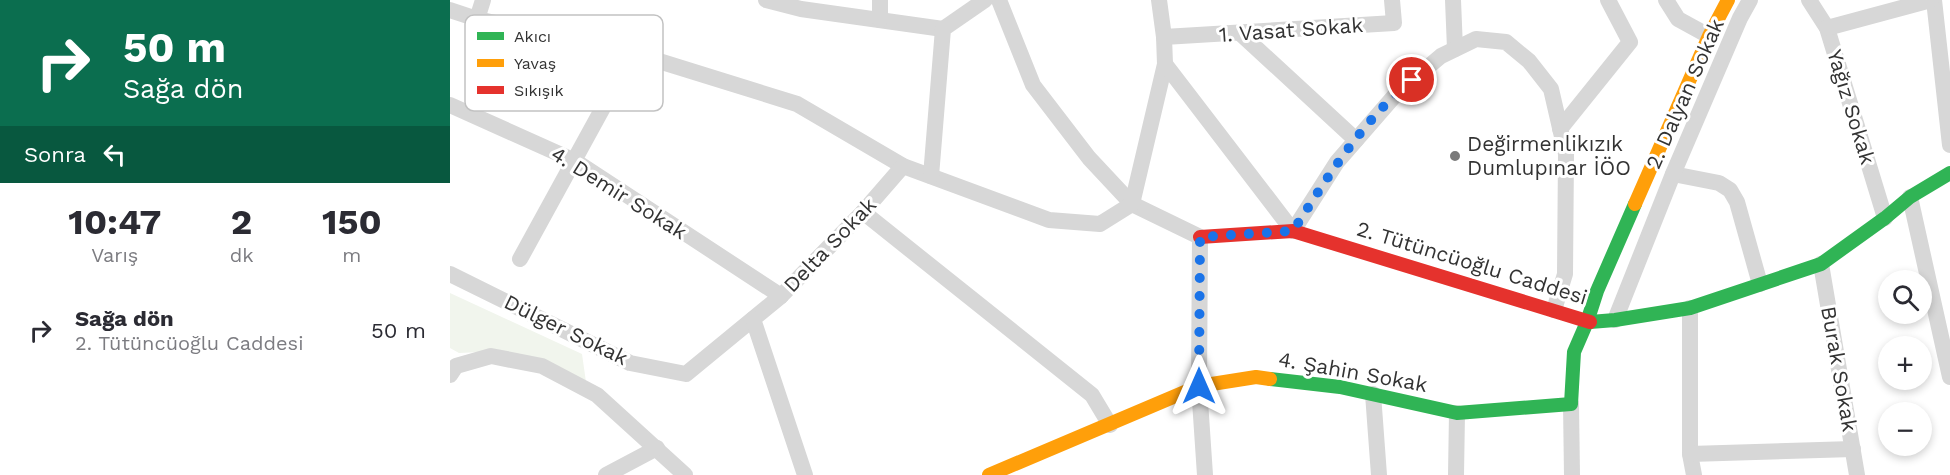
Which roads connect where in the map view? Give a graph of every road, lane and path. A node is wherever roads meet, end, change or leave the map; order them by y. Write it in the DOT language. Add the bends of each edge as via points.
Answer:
graph roads {
  1 [pos="483,0"];
  2 [pos="766,0"];
  3 [pos="880,0"];
  4 [pos="985,0"];
  5 [pos="999,0"];
  6 [pos="1159,0"];
  7 [pos="1392,0"];
  8 [pos="1453,0"];
  9 [pos="1608,0"];
  10 [pos="1666,0"];
  11 [pos="1728,0"];
  12 [pos="1750,0"];
  13 [pos="1809,0"];
  14 [pos="1932,0"];
  15 [pos="802,4"];
  16 [pos="450,10"];
  17 [pos="465,15"];
  18 [pos="478,15"];
  19 [pos="880,20"];
  20 [pos="1827,28"];
  21 [pos="943,29"];
  22 [pos="1240,33"];
  23 [pos="1709,36"];
  24 [pos="1164,37"];
  25 [pos="1455,49"];
  26 [pos="663,62"];
  27 [pos="1165,64"];
  28 [pos="450,105"];
  29 [pos="602,111"];
  30 [pos="1560,129"];
  31 [pos="1356,140"];
  32 [pos="1950,145"];
  33 [pos="575,161"];
  34 [pos="903,166"];
  35 [pos="1950,173"];
  36 [pos="1673,174"];
  37 [pos="931,176"];
  38 [pos="1910,197"];
  39 [pos="1132,204"];
  40 [pos="863,212"];
  41 [pos="1885,218"];
  42 [pos="1293,231"];
  43 [pos="1200,237"];
  44 [pos="520,259"];
  45 [pos="1821,264"];
  46 [pos="450,274"];
  47 [pos="1760,284"];
  48 [pos="781,296"];
  49 [pos="1690,308"];
  50 [pos="1554,310"];
  51 [pos="753,319"];
  52 [pos="1615,320"];
  53 [pos="1587,322"];
  54 [pos="452,368"];
  55 [pos="687,374"];
  56 [pos="1950,377"];
  57 [pos="1199,386"];
  58 [pos="1373,393"];
  59 [pos="1571,404"];
  60 [pos="1457,413"];
  61 [pos="1110,425"];
  62 [pos="657,448"];
  63 [pos="1853,449"];
  64 [pos="1690,454"];
  65 [pos="606,475"];
  66 [pos="685,475"];
  67 [pos="805,475"];
  68 [pos="989,475"];
  69 [pos="1205,475"];
  70 [pos="1379,475"];
  71 [pos="1456,475"];
  72 [pos="1572,475"];
  73 [pos="1694,475"];
  74 [pos="1857,475"];
  1 -- 18 [label="street"];
  2 -- 15 [label="street"];
  3 -- 19 [label="street"];
  4 -- 21 [label="street"];
  5 -- 39 [label="street" via="1033,85 1089,158"];
  6 -- 24 [label="street"];
  7 -- 22 [label="street, 1. Vasat Sokak" via="1394,23"];
  8 -- 25 [label="street"];
  9 -- 30 [label="street" via="1630,42"];
  10 -- 23 [label="street" via="1678,19"];
  11 -- 23 [label="street, 2. Dalyan Sokak"];
  12 -- 36 [label="street, 2. Dalyan Sokak"];
  13 -- 20 [label="street, Yağız Sokak"];
  14 -- 20 [label="street"];
  14 -- 32 [label="street"];
  15 -- 19 [label="street"];
  16 -- 17 [label="street"];
  19 -- 21 [label="street"];
  20 -- 41 [label="street, Yağız Sokak"];
  21 -- 37 [label="street"];
  22 -- 24 [label="street, 1. Vasat Sokak"];
  22 -- 31 [label="street"];
  23 -- 53 [label="street, 2. Dalyan Sokak"];
  24 -- 27 [label="street"];
  25 -- 30 [label="street" via="1476,39 1506,42 1529,61 1551,89"];
  25 -- 31 [label="street" via="1397,93"];
  26 -- 34 [label="street" via="796,104"];
  27 -- 39 [label="street"];
  27 -- 42 [label="street"];
  28 -- 33 [label="street, 4. Demir Sokak"];
  29 -- 33 [label="street"];
  30 -- 50 [label="street" via="1566,154 1565,274"];
  31 -- 42 [label="street" via="1337,162"];
  33 -- 44 [label="street"];
  33 -- 48 [label="street, 4. Demir Sokak"];
  34 -- 37 [label="street"];
  34 -- 40 [label="street, Delta Sokak"];
  35 -- 38 [label="street, 2. Tütüncüoğlu Caddesi"];
  36 -- 47 [label="street" via="1719,183 1730,190 1737,202"];
  36 -- 52 [label="street, 2. Dalyan Sokak"];
  37 -- 39 [label="street" via="1049,220 1100,224"];
  38 -- 41 [label="street, 2. Tütüncüoğlu Caddesi"];
  38 -- 56 [label="street"];
  39 -- 43 [label="street"];
  40 -- 48 [label="street, Delta Sokak"];
  40 -- 61 [label="street" via="1092,395"];
  41 -- 45 [label="street, 2. Tütüncüoğlu Caddesi"];
  42 -- 43 [label="street, 2. Tütüncüoğlu Caddesi"];
  42 -- 50 [label="street, 2. Tütüncüoğlu Caddesi"];
  43 -- 57 [label="street"];
  45 -- 47 [label="street, 2. Tütüncüoğlu Caddesi"];
  45 -- 63 [label="street, Burak Sokak"];
  46 -- 55 [label="street, Dülger Sokak" via="630,363"];
  47 -- 49 [label="street, 2. Tütüncüoğlu Caddesi"];
  48 -- 51 [label="street, Delta Sokak"];
  49 -- 52 [label="street, 2. Tütüncüoğlu Caddesi"];
  49 -- 64 [label="street"];
  50 -- 53 [label="street, 2. Tütüncüoğlu Caddesi"];
  51 -- 55 [label="street, Delta Sokak"];
  51 -- 67 [label="street"];
  52 -- 53 [label="street, 2. Tütüncüoğlu Caddesi"];
  53 -- 59 [label="street" via="1574,352"];
  54 -- 62 [label="street" via="491,356 542,366 597,395"];
  57 -- 58 [label="street, 4. Şahin Sokak" via="1256,377"];
  57 -- 61 [label="street, 4. Şahin Sokak"];
  57 -- 69 [label="street"];
  58 -- 60 [label="street, 4. Şahin Sokak"];
  58 -- 70 [label="street"];
  59 -- 60 [label="street, 4. Şahin Sokak"];
  59 -- 72 [label="street"];
  60 -- 71 [label="street"];
  61 -- 68 [label="street, 4. Şahin Sokak"];
  62 -- 65 [label="street"];
  62 -- 66 [label="street"];
  63 -- 64 [label="street"];
  63 -- 74 [label="street, Burak Sokak"];
  64 -- 73 [label="street"];
}
